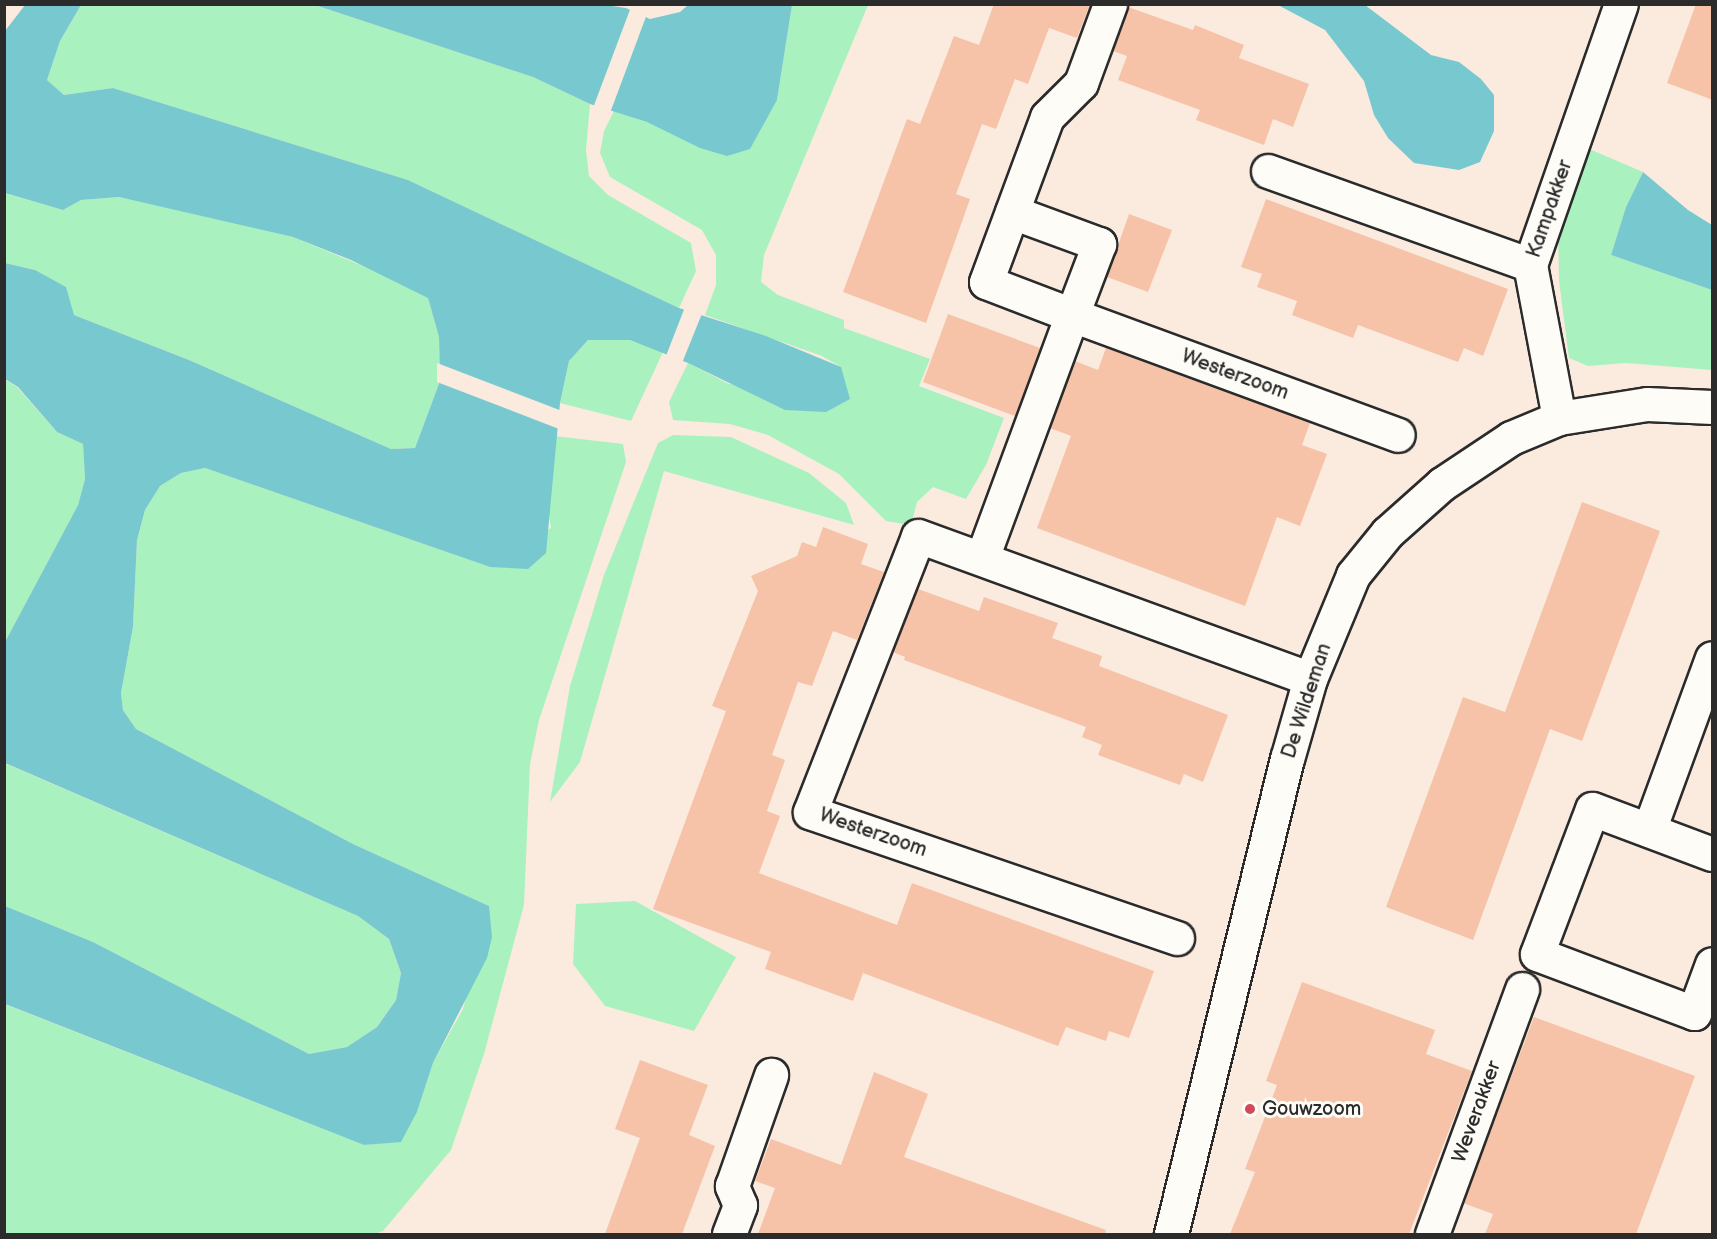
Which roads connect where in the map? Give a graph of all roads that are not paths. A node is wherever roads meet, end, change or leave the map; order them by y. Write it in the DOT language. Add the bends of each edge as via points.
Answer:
graph roads {
  1 [pos="1110,4"];
  2 [pos="1621,4"];
  3 [pos="1268,171"];
  4 [pos="1012,212"];
  5 [pos="1530,265"];
  6 [pos="1072,315"];
  7 [pos="1713,407"];
  8 [pos="1559,418"];
  9 [pos="1398,435"];
  10 [pos="982,558"];
  11 [pos="1713,658"];
  12 [pos="1310,679"];
  13 [pos="1649,830"];
  14 [pos="1713,854"];
  15 [pos="1177,938"];
  16 [pos="1713,964"];
  17 [pos="1522,989"];
  18 [pos="771,1075"];
  19 [pos="729,1234"];
  20 [pos="1171,1234"];
  21 [pos="1432,1234"];
  1 -- 4 [label="street, Westerzoom" via="1081,83 1047,117"];
  2 -- 5 [label="street, Kampakker"];
  3 -- 5 [label="street"];
  4 -- 6 [label="street, Westerzoom" via="986,282"];
  4 -- 6 [label="street" via="1099,244"];
  5 -- 8 [label="street, Kampakker"];
  6 -- 9 [label="street, Westerzoom"];
  6 -- 10 [label="street"];
  7 -- 8 [label="street, De Wildeman" via="1647,404"];
  8 -- 12 [label="street, De Wildeman" via="1511,438 1452,478 1387,533 1353,576"];
  10 -- 12 [label="street, Westerzoom"];
  10 -- 15 [label="street, Westerzoom" via="918,536 810,812"];
  11 -- 13 [label="street"];
  12 -- 20 [label="street, De Wildeman"];
  13 -- 14 [label="street"];
  13 -- 16 [label="street" via="1592,809 1537,954 1694,1013"];
  17 -- 21 [label="street, Weverakker"];
  18 -- 19 [label="street" via="732,1186 740,1205"];
}
